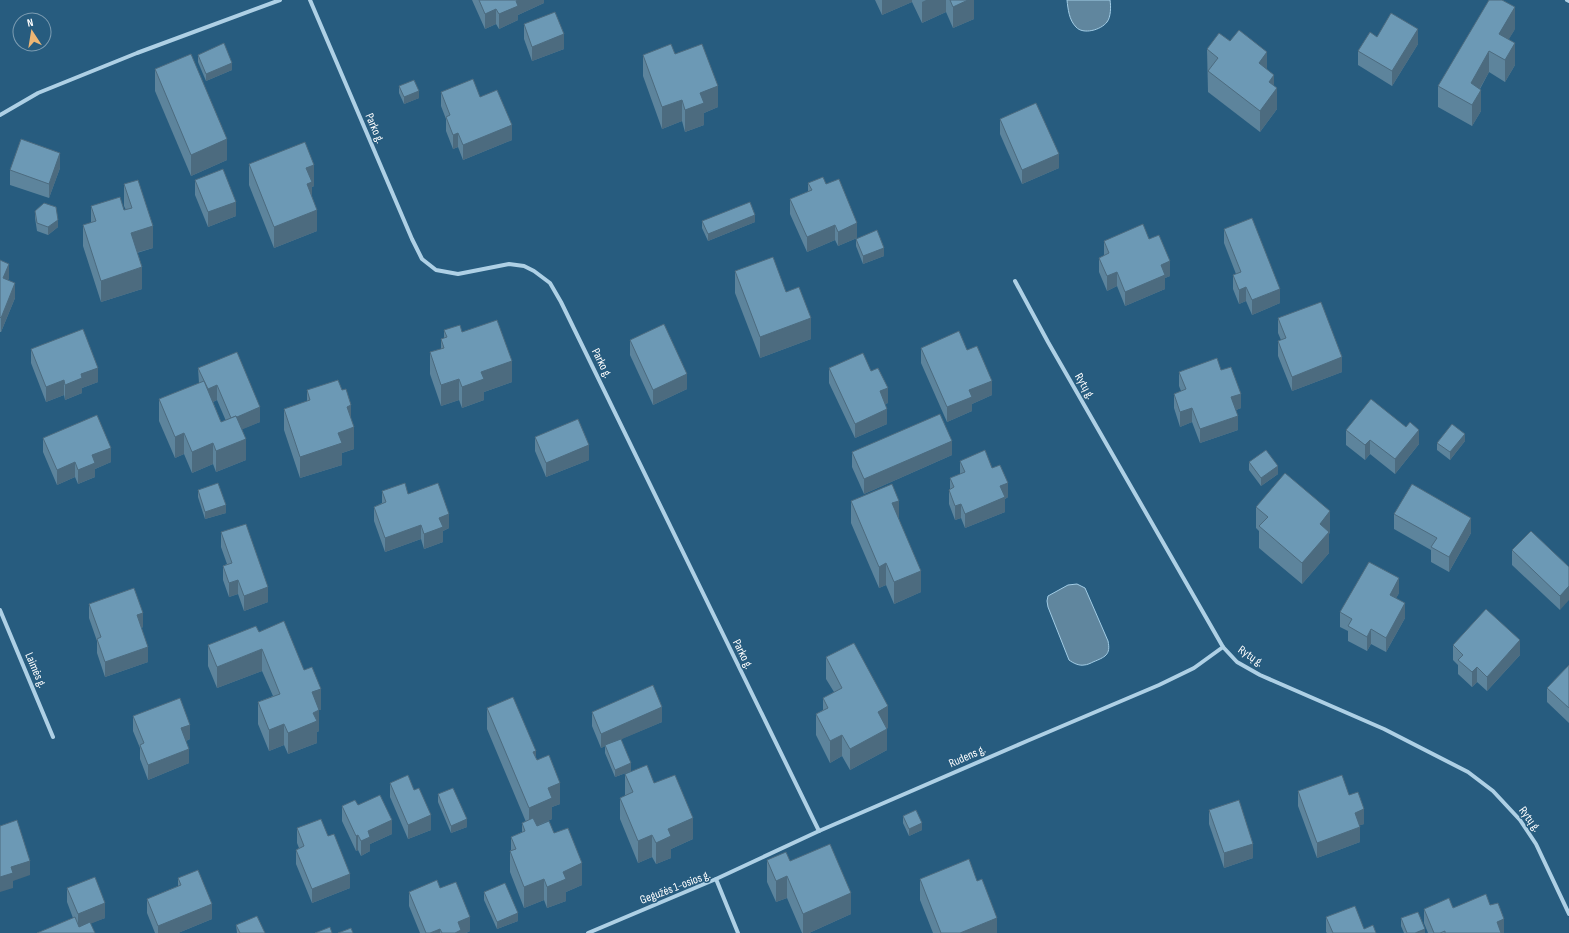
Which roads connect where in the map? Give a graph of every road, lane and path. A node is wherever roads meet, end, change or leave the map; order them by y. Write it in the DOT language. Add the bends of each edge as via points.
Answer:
graph roads {
  1 [pos="280,0"];
  2 [pos="310,0"];
  3 [pos="0,115"];
  4 [pos="1015,281"];
  5 [pos="0,610"];
  6 [pos="1223,647"];
  7 [pos="53,737"];
  8 [pos="819,831"];
  9 [pos="716,879"];
  10 [pos="1569,914"];
  11 [pos="588,933"];
  12 [pos="738,933"];
  1 -- 3 [label="street" via="38,93"];
  2 -- 8 [label="street, Parko g." via="422,259 436,270 458,274 509,264 524,266 550,283 565,309"];
  4 -- 6 [label="street, Rytų g."];
  5 -- 7 [label="street, Laimės g."];
  6 -- 8 [label="street, Rudens g." via="1194,668 1159,685"];
  6 -- 10 [label="street, Rytų g." via="1237,662 1260,675 1391,733 1468,772 1494,791 1520,820 1536,844"];
  8 -- 9 [label="street, Rudens g."];
  9 -- 11 [label="street, Gegužės 1-osios g."];
  9 -- 12 [label="street, Gegužės 1-osios g."];
}
